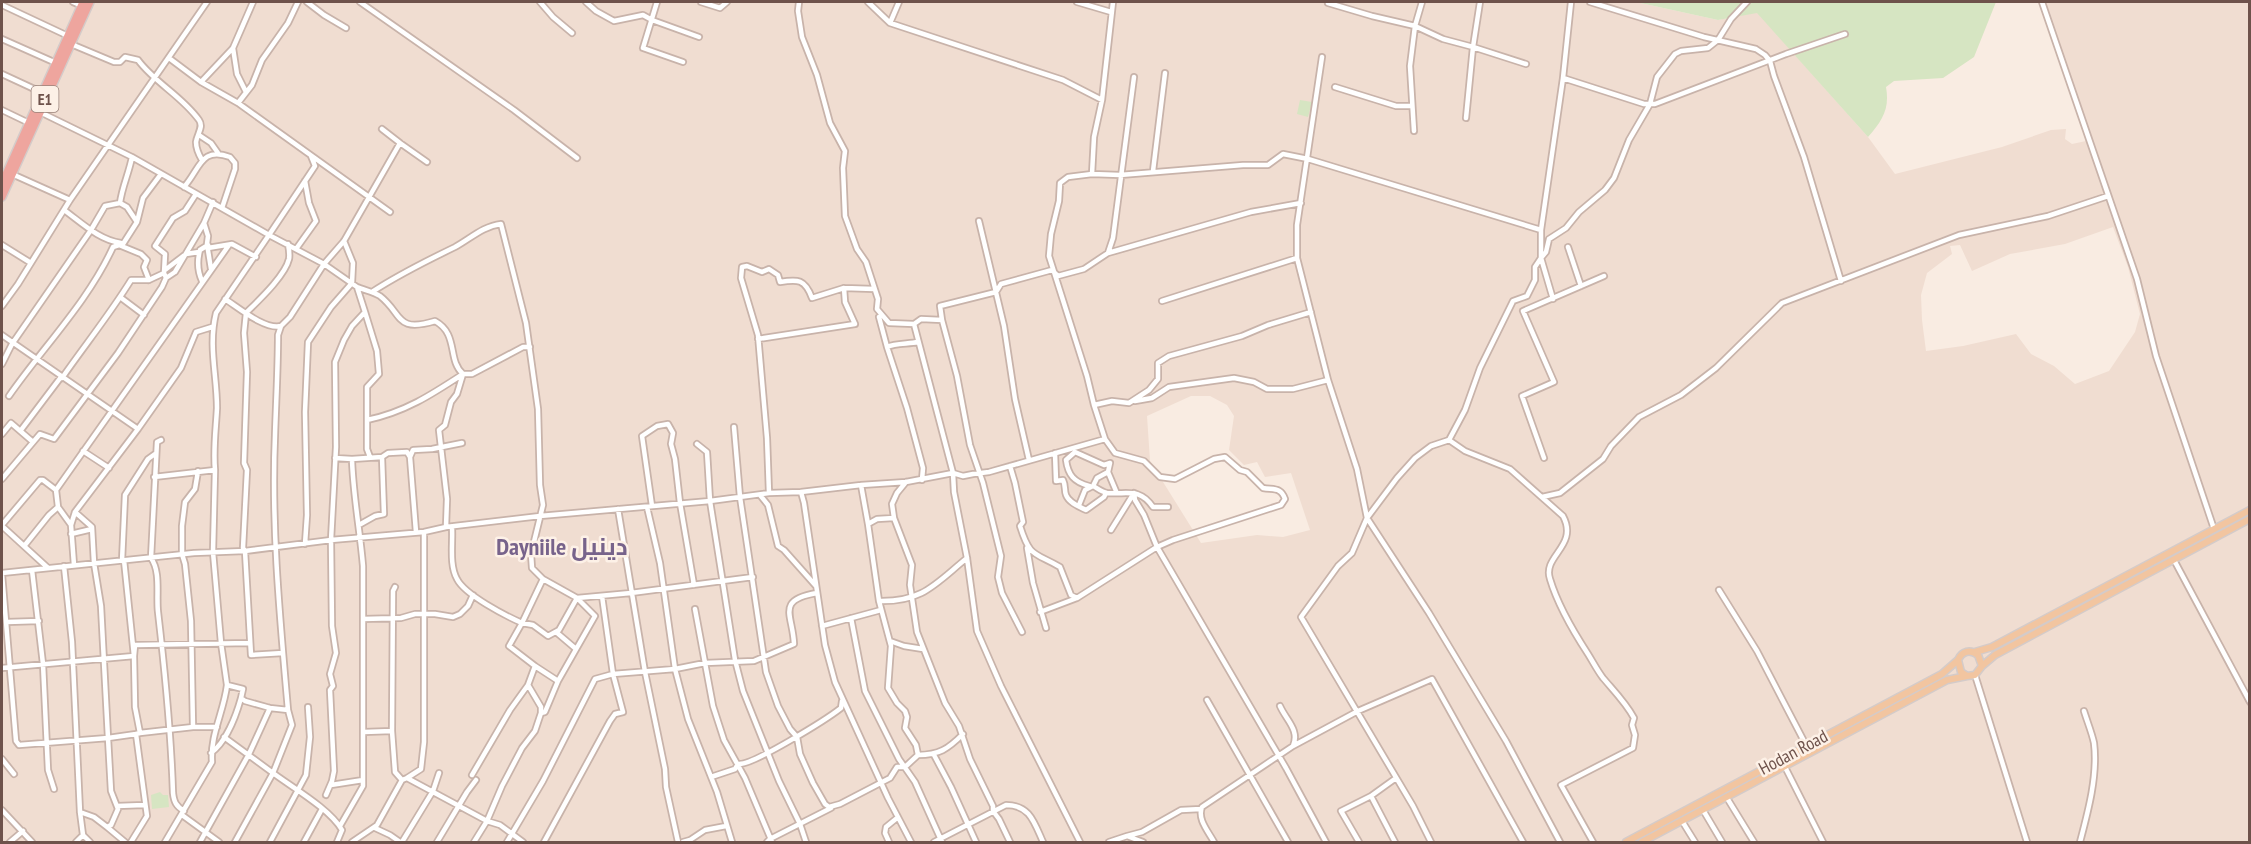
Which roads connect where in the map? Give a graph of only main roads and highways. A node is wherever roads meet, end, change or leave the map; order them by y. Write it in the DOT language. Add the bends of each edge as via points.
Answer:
graph roads {
  1 [pos="90,2"];
  2 [pos="83,4"];
  3 [pos="70,40"];
  4 [pos="2,183"];
  5 [pos="2,197"];
  6 [pos="2250,510"];
  7 [pos="2250,519"];
  8 [pos="1975,652"];
  9 [pos="1958,660"];
  10 [pos="1982,666"];
  11 [pos="1967,676"];
  12 [pos="1626,843"];
  13 [pos="1642,843"];
  1 -- 3 [label="highway, E1"];
  2 -- 3 [label="highway, E1"];
  3 -- 4 [label="highway, E1"];
  3 -- 5 [label="highway, E1"];
  6 -- 8 [label="main road, Hodan Road" via="1992,647"];
  7 -- 10 [label="main road" via="1995,655"];
  8 -- 9 [label="main road, Hodan Road" via="1963,653"];
  8 -- 10 [label="main road"];
  9 -- 11 [label="main road" via="1959,668"];
  9 -- 12 [label="main road, Hodan Road" via="1942,674"];
  10 -- 11 [label="main road, Hodan Road" via="1975,675"];
  11 -- 13 [label="main road, Hodan Road" via="1947,680"];
}
